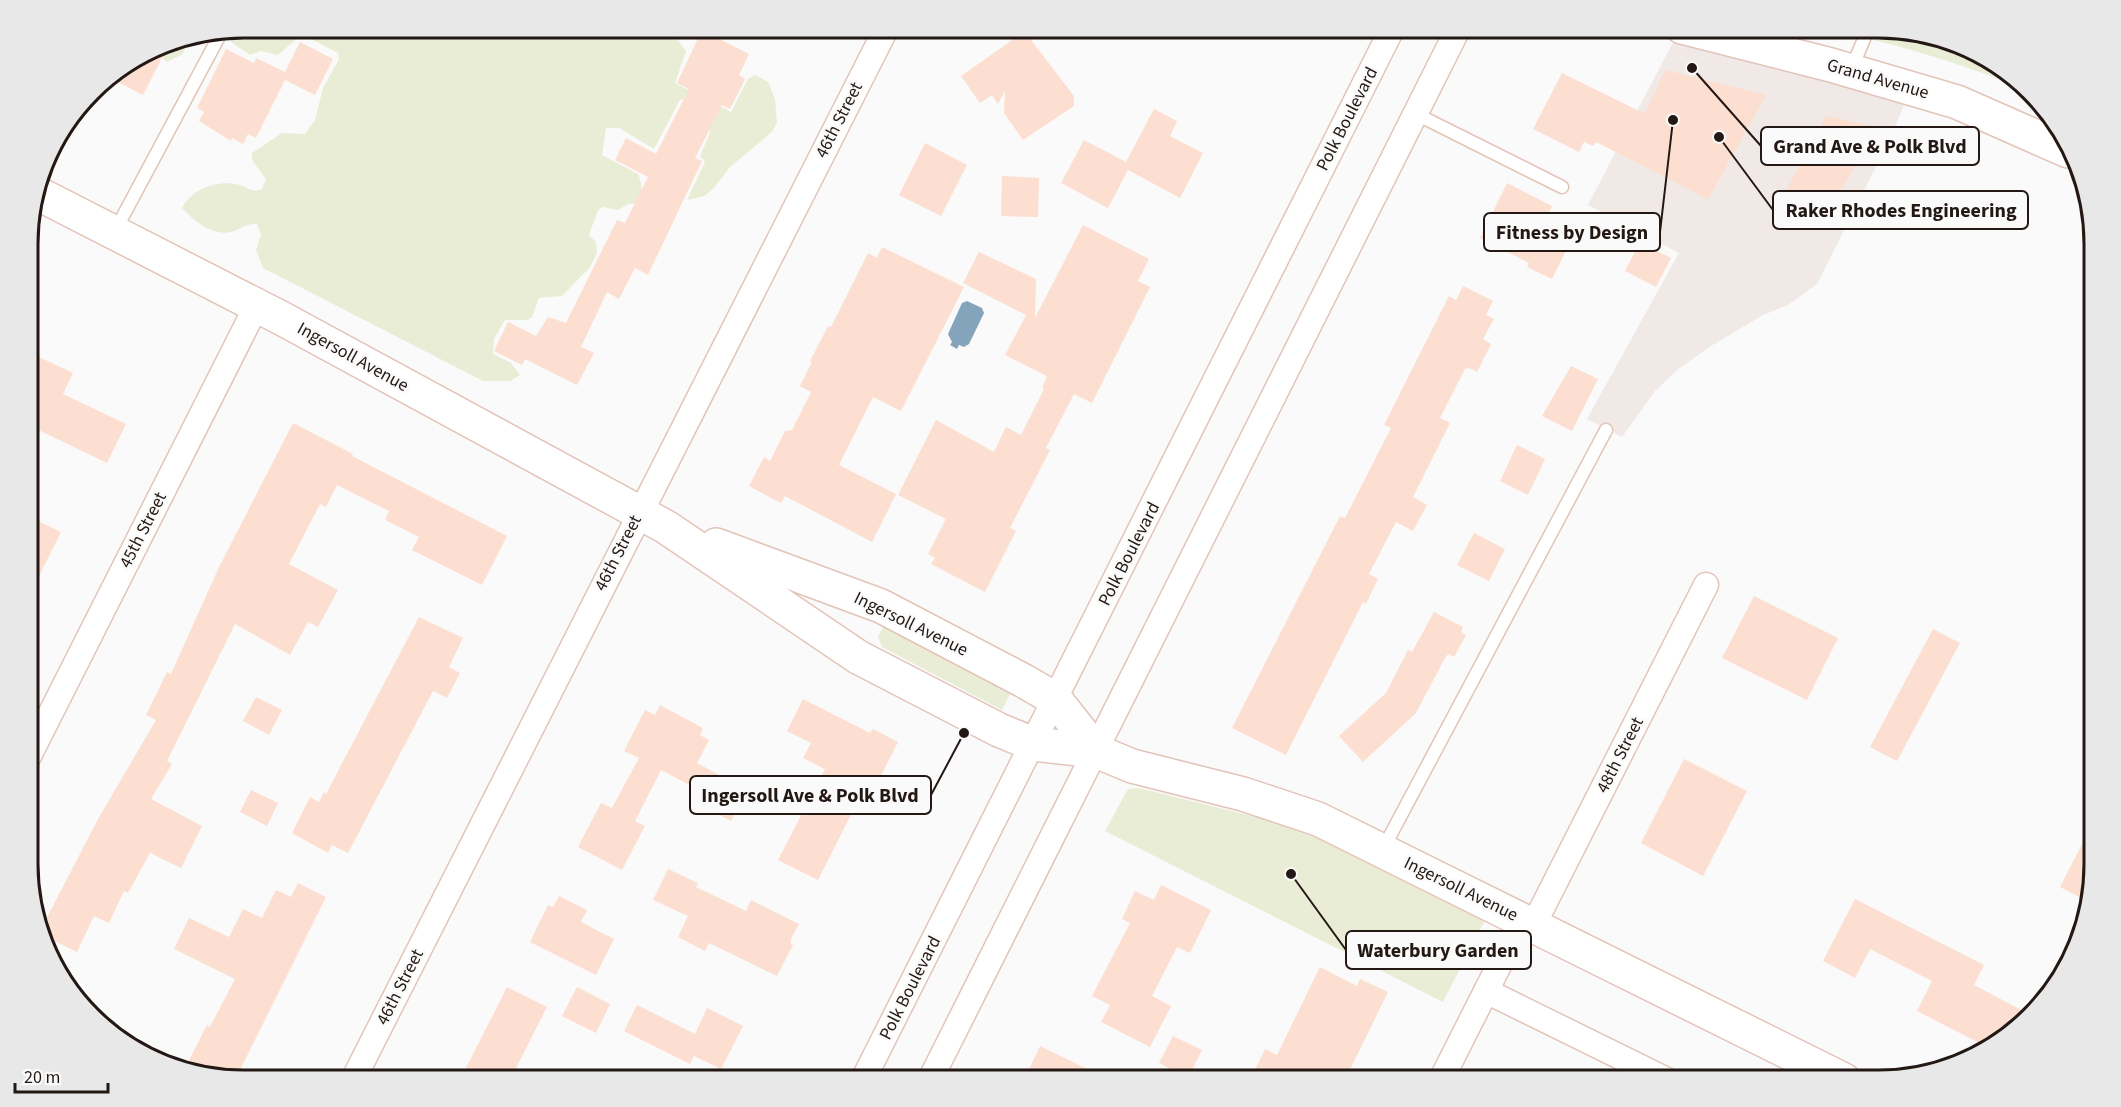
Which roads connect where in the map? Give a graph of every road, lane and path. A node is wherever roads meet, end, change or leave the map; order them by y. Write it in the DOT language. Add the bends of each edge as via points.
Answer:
graph roads {
  1 [pos="882,38"];
  2 [pos="1387,38"];
  3 [pos="1454,38"];
  4 [pos="1725,38"];
  5 [pos="1864,38"];
  6 [pos="218,39"];
  7 [pos="1851,70"];
  8 [pos="1416,114"];
  9 [pos="2059,147"];
  10 [pos="1562,187"];
  11 [pos="43,196"];
  12 [pos="115,232"];
  13 [pos="256,305"];
  14 [pos="1606,430"];
  15 [pos="652,519"];
  16 [pos="1706,585"];
  17 [pos="1055,699"];
  18 [pos="38,738"];
  19 [pos="1033,744"];
  20 [pos="1096,751"];
  21 [pos="1382,850"];
  22 [pos="1528,923"];
  23 [pos="1486,992"];
  24 [pos="1446,1069"];
  25 [pos="1645,1069"];
  26 [pos="1822,1069"];
  27 [pos="358,1070"];
  28 [pos="868,1070"];
  29 [pos="935,1070"];
  1 -- 15 [label="street, 46th Street"];
  2 -- 17 [label="street, Polk Boulevard"];
  3 -- 8 [label="street"];
  4 -- 7 [label="main road, Grand Avenue"];
  5 -- 7 [label="lane"];
  6 -- 12 [label="lane"];
  7 -- 9 [label="main road, Grand Avenue" via="1958,102"];
  8 -- 10 [label="lane"];
  8 -- 20 [label="street"];
  11 -- 12 [label="main road, Ingersoll Avenue"];
  12 -- 13 [label="main road, Ingersoll Avenue"];
  13 -- 15 [label="main road, Ingersoll Avenue"];
  13 -- 18 [label="street, 45th Street"];
  14 -- 21 [label="lane"];
  15 -- 17 [label="main road, Ingersoll Avenue" via="881,606"];
  15 -- 19 [label="main road, Ingersoll Avenue" via="858,657"];
  15 -- 27 [label="street, 46th Street"];
  16 -- 22 [label="street, 48th Street"];
  17 -- 19 [label="street, Polk Boulevard"];
  17 -- 20 [label="main road, Ingersoll Avenue"];
  19 -- 20 [label="main road, Ingersoll Avenue"];
  19 -- 28 [label="street, Polk Boulevard"];
  20 -- 21 [label="main road, Ingersoll Avenue" via="1132,766 1293,809"];
  20 -- 29 [label="street"];
  21 -- 22 [label="main road, Ingersoll Avenue"];
  22 -- 23 [label="street, 48th Street"];
  22 -- 26 [label="main road, Ingersoll Avenue"];
  23 -- 24 [label="street, 48th Street"];
  23 -- 25 [label="street"];
}
